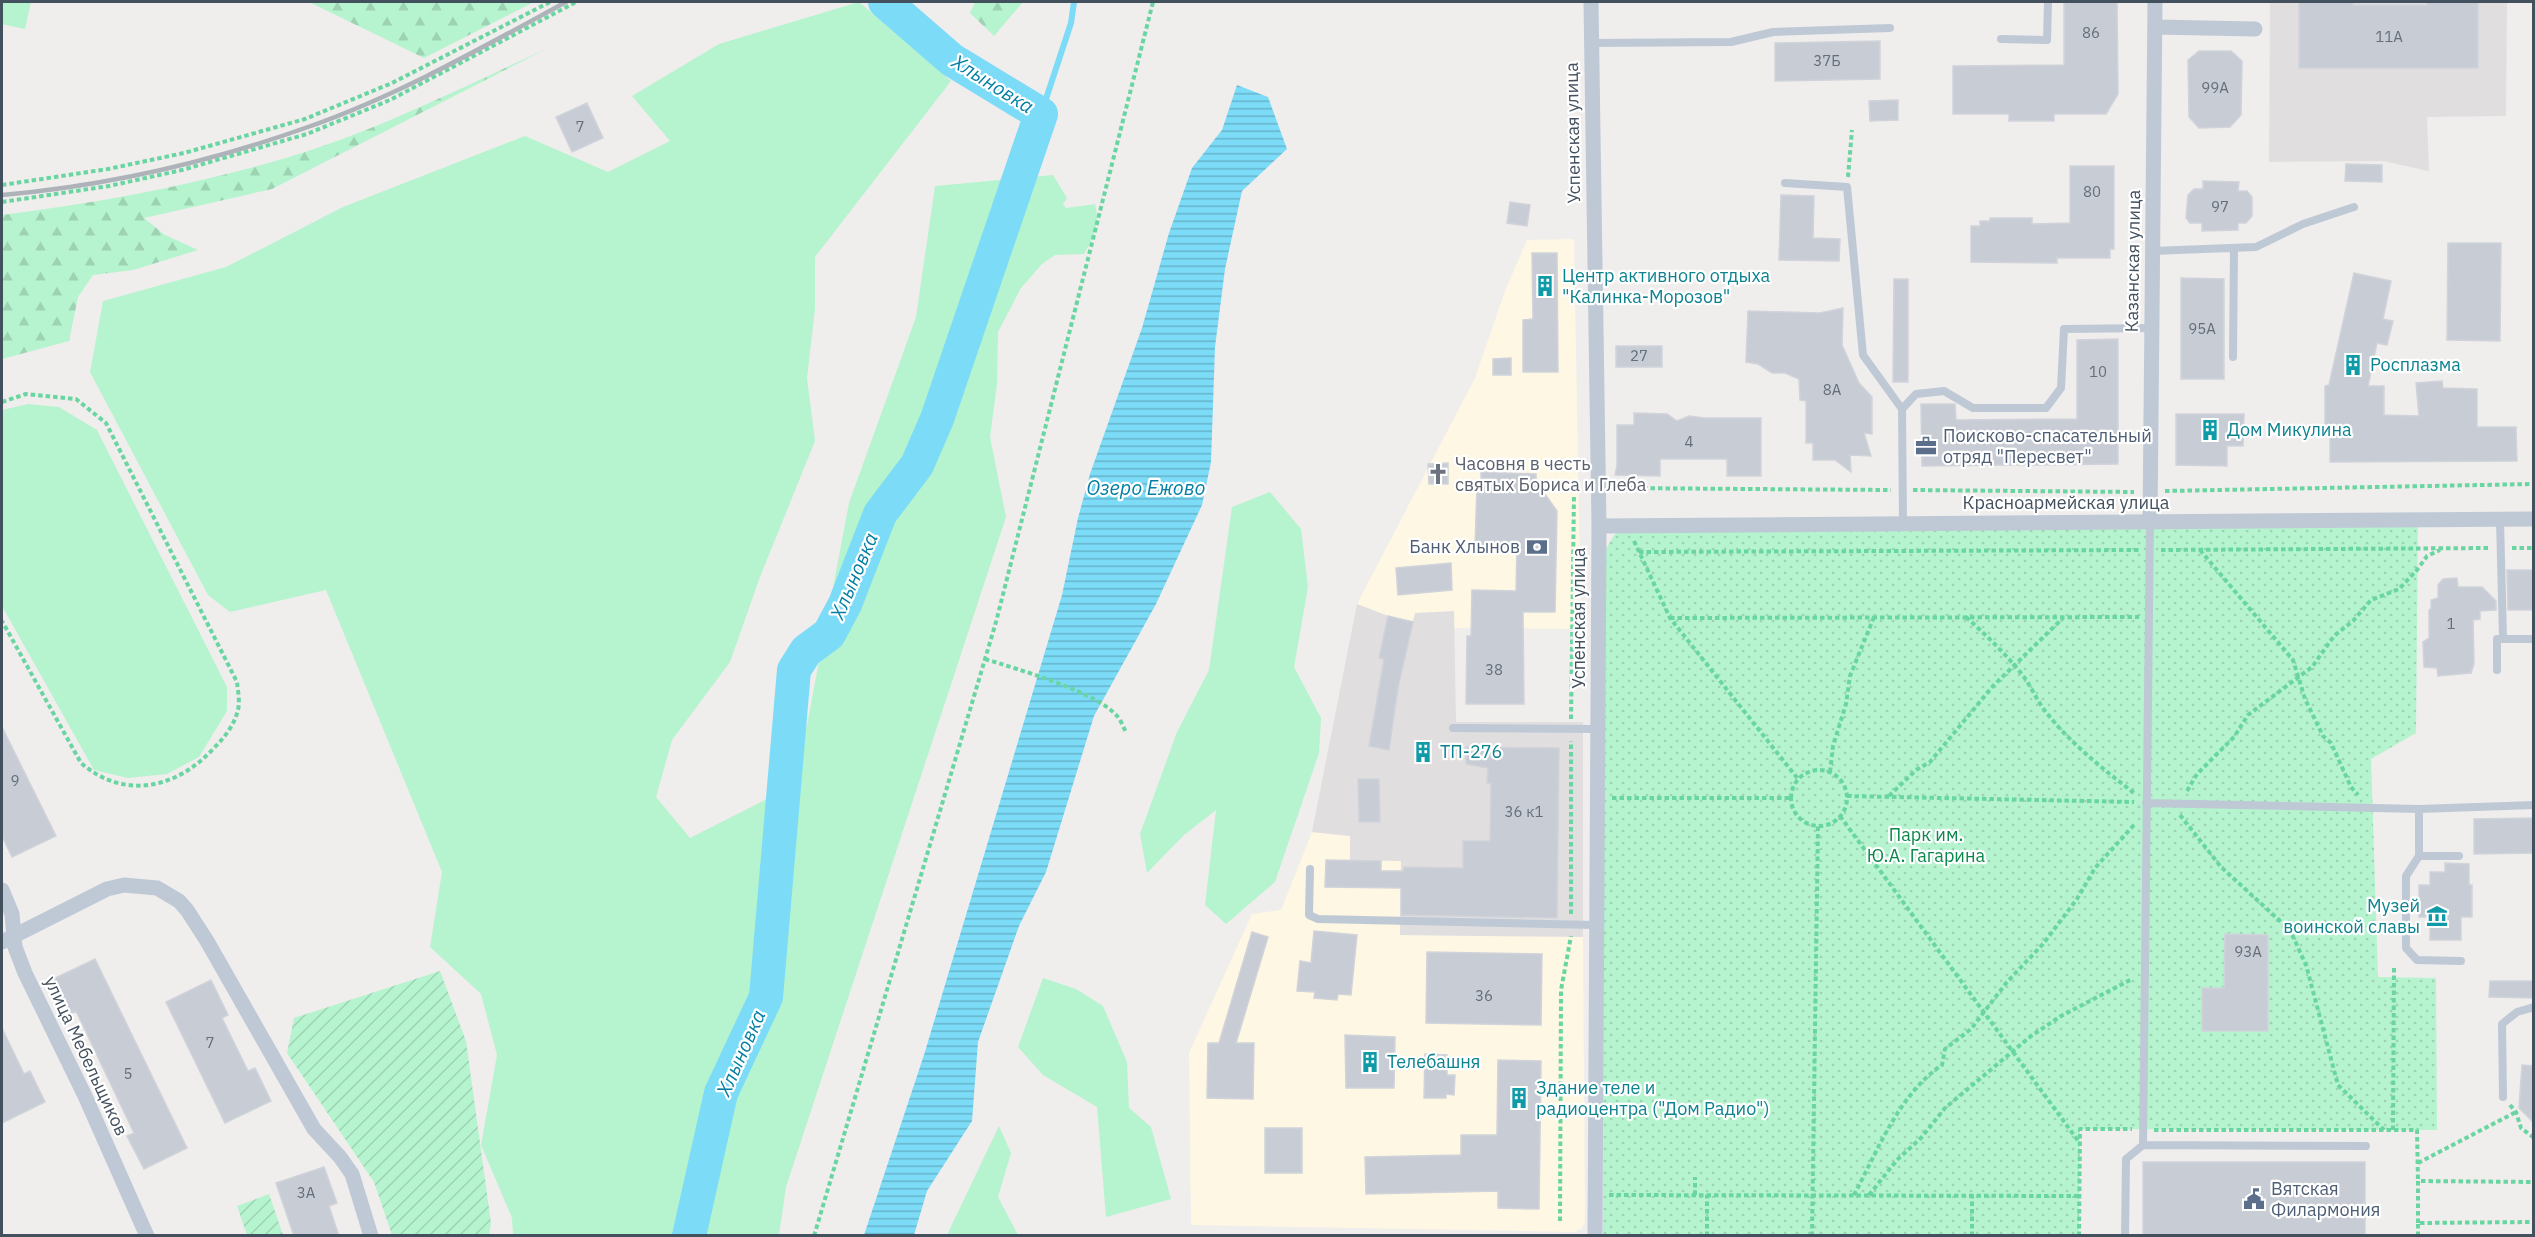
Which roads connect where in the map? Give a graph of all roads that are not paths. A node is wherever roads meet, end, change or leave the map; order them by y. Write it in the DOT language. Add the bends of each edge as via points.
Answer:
graph roads {
  1 [pos="1591,2"];
  2 [pos="2048,2"];
  3 [pos="2155,2"];
  4 [pos="2155,27"];
  5 [pos="1890,28"];
  6 [pos="2255,29"];
  7 [pos="2001,39"];
  8 [pos="1591,43"];
  9 [pos="1785,183"];
  10 [pos="2354,207"];
  11 [pos="2234,248"];
  12 [pos="2152,251"];
  13 [pos="2152,328"];
  14 [pos="2233,357"];
  15 [pos="1902,409"];
  16 [pos="2500,519"];
  17 [pos="2534,519"];
  18 [pos="2150,522"];
  19 [pos="1903,524"];
  20 [pos="1599,526"];
  21 [pos="2503,639"];
  22 [pos="2534,639"];
  23 [pos="2496,670"];
  24 [pos="1453,728"];
  25 [pos="1597,729"];
  26 [pos="2534,805"];
  27 [pos="2146,807"];
  28 [pos="2419,809"];
  29 [pos="2419,856"];
  30 [pos="2459,856"];
  31 [pos="1310,869"];
  32 [pos="2,890"];
  33 [pos="1596,925"];
  34 [pos="8,939"];
  35 [pos="2461,961"];
  36 [pos="2534,1007"];
  37 [pos="2503,1097"];
  38 [pos="2143,1145"];
  39 [pos="2366,1146"];
  40 [pos="147,1236"];
  41 [pos="371,1236"];
  42 [pos="1595,1236"];
  43 [pos="2125,1236"];
  1 -- 8 [label="street, Успенская улица"];
  2 -- 7 [label="lane" via="2047,40"];
  3 -- 4 [label="street, Казанская улица"];
  4 -- 6 [label="street"];
  4 -- 12 [label="street, Казанская улица"];
  5 -- 8 [label="lane" via="1773,32 1731,42"];
  8 -- 20 [label="street, Успенская улица"];
  9 -- 15 [label="lane" via="1847,187 1863,355"];
  10 -- 11 [label="lane" via="2303,224 2256,247"];
  11 -- 12 [label="lane"];
  11 -- 14 [label="lane"];
  12 -- 13 [label="street, Казанская улица"];
  13 -- 15 [label="lane" via="2064,329 2061,388 2046,408 1973,408 1944,391 1916,394"];
  13 -- 18 [label="street, Казанская улица"];
  15 -- 19 [label="lane"];
  16 -- 17 [label="street, Красноармейская улица"];
  16 -- 18 [label="street, Красноармейская улица"];
  16 -- 21 [label="lane"];
  18 -- 19 [label="street, Красноармейская улица"];
  18 -- 27 [label="lane"];
  19 -- 20 [label="street, Красноармейская улица"];
  20 -- 25 [label="street, Успенская улица"];
  21 -- 22 [label="lane"];
  21 -- 23 [label="lane" via="2497,639"];
  24 -- 25 [label="lane"];
  25 -- 33 [label="street, Успенская улица"];
  26 -- 28 [label="lane"];
  27 -- 28 [label="lane" via="2172,803"];
  27 -- 38 [label="lane"];
  28 -- 29 [label="lane"];
  29 -- 30 [label="lane"];
  29 -- 35 [label="lane" via="2406,876 2406,948 2417,960"];
  31 -- 33 [label="lane" via="1309,915 1318,919"];
  32 -- 34 [label="street, улица Мебельщиков" via="12,914"];
  33 -- 42 [label="street, Успенская улица"];
  34 -- 40 [label="street, улица Мебельщиков" via="85,1096"];
  34 -- 41 [label="street" via="107,889 124,885 157,888 179,901 207,941 314,1129 352,1174"];
  36 -- 37 [label="lane" via="2517,1012 2502,1024"];
  38 -- 39 [label="lane"];
  38 -- 43 [label="lane" via="2126,1159"];
}
